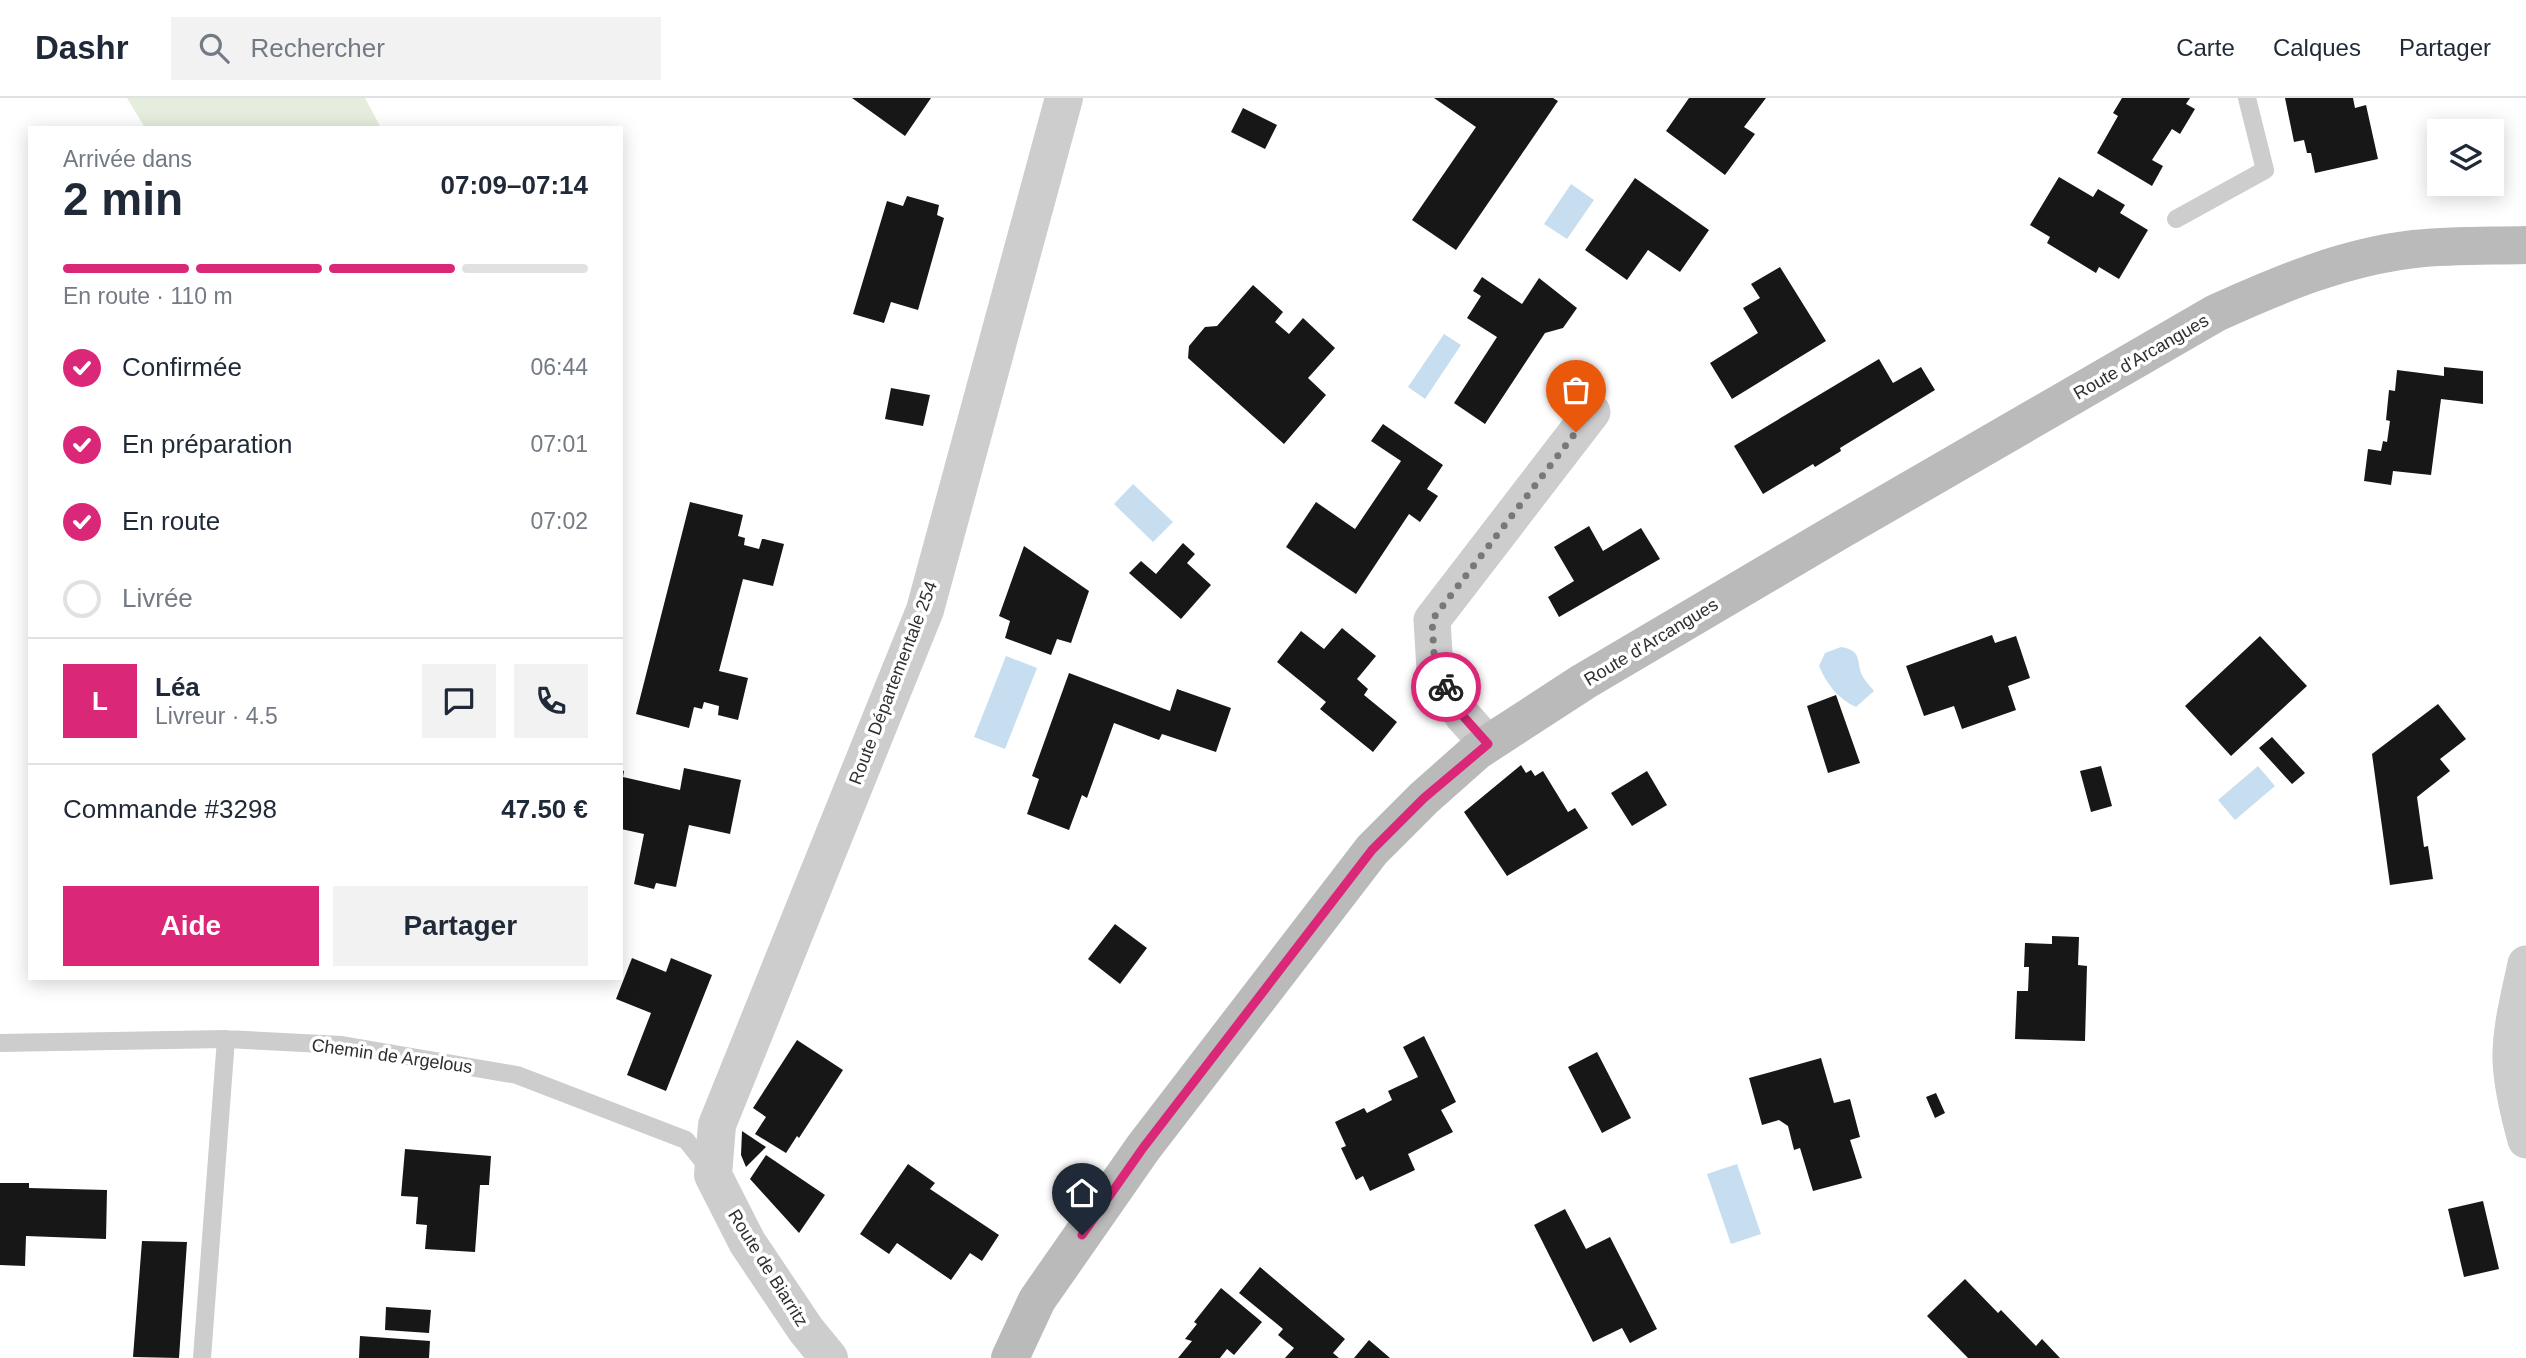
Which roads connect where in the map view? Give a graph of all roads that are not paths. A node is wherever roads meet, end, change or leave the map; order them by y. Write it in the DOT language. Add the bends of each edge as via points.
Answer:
graph roads {
  1 [pos="1064,98"];
  2 [pos="2247,98"];
  3 [pos="2176,219"];
  4 [pos="2526,245"];
  5 [pos="1592,412"];
  6 [pos="1488,744"];
  7 [pos="2526,964"];
  8 [pos="226,1039"];
  9 [pos="0,1043"];
  10 [pos="2526,1140"];
  11 [pos="713,1175"];
  12 [pos="202,1358"];
  13 [pos="829,1358"];
  14 [pos="1010,1358"];
  1 -- 11 [label="street, Route Départementale 254" via="925,610 718,1125"];
  2 -- 3 [label="lane" via="2265,170"];
  4 -- 6 [label="main road, Route d'Arcangues" via="2414,249 2344,262 2216,313 1827,537"];
  5 -- 6 [label="street" via="1432,620 1435,670 1463,716"];
  6 -- 14 [label="main road, Route d'Arcangues" via="1372,850 1143,1148 1037,1300"];
  7 -- 10 [label="street" via="2511,1060"];
  8 -- 9 [label="lane, Chemin de Argelous"];
  8 -- 11 [label="lane, Chemin de Argelous" via="342,1045 517,1075 686,1140"];
  8 -- 12 [label="lane"];
  11 -- 13 [label="street, Route de Biarritz" via="747,1242"];
}
